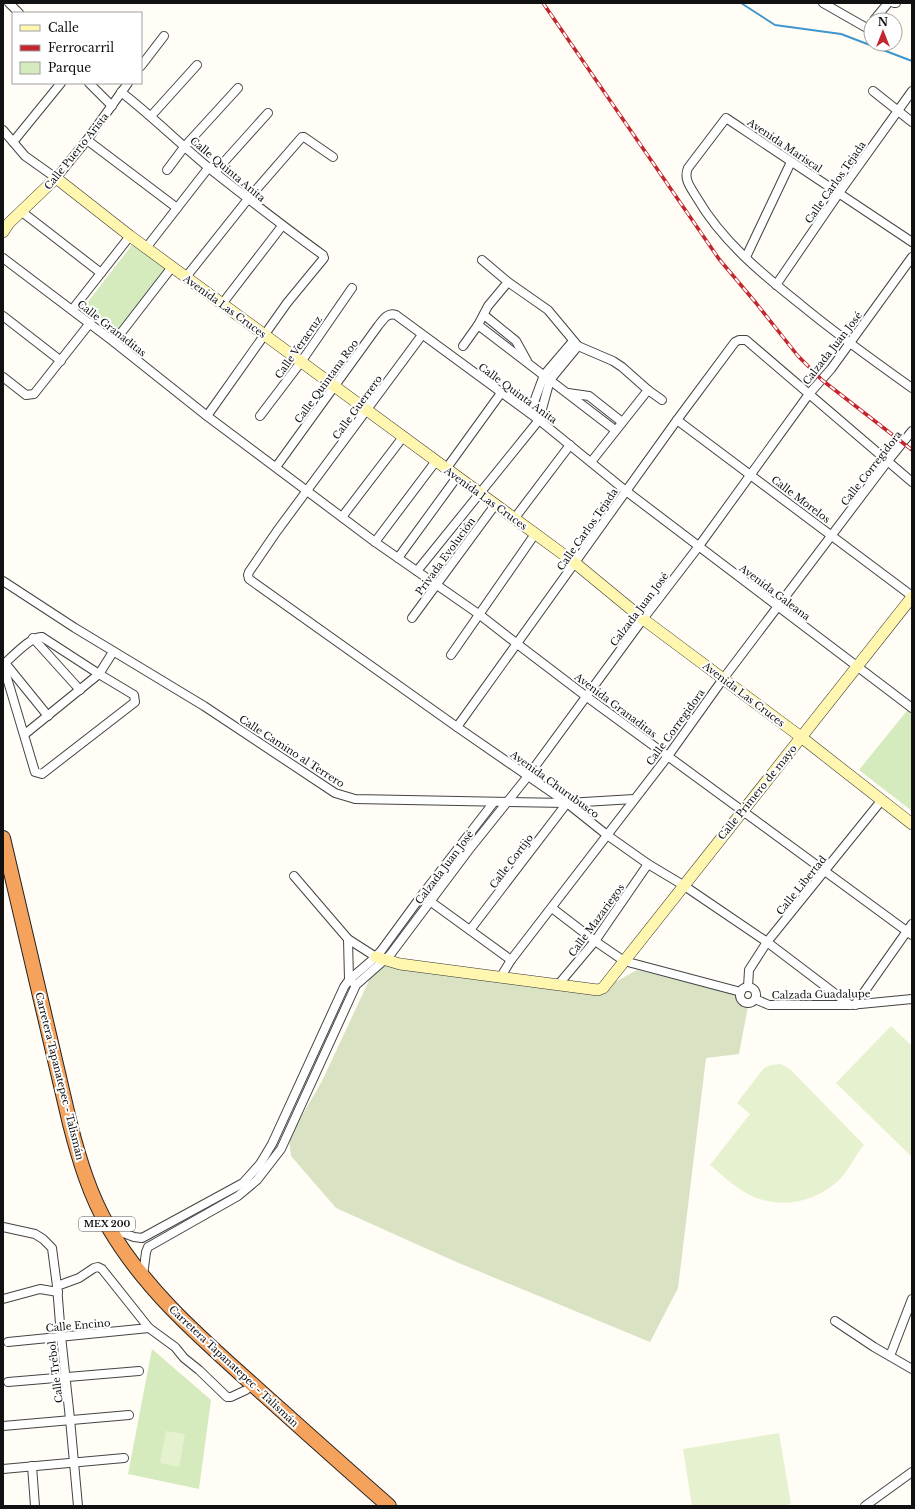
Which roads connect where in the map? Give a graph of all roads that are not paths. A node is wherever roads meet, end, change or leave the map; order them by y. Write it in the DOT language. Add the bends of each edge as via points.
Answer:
graph roads {
  1 [pos="9,3"];
  2 [pos="823,3"];
  3 [pos="887,3"];
  4 [pos="18,12"];
  5 [pos="880,12"];
  6 [pos="863,25"];
  7 [pos="164,36"];
  8 [pos="142,65"];
  9 [pos="196,65"];
  10 [pos="59,84"];
  11 [pos="90,84"];
  12 [pos="127,84"];
  13 [pos="238,88"];
  14 [pos="874,91"];
  15 [pos="121,92"];
  16 [pos="912,92"];
  17 [pos="112,106"];
  18 [pos="898,112"];
  19 [pos="268,113"];
  20 [pos="151,116"];
  21 [pos="912,122"];
  22 [pos="3,130"];
  23 [pos="87,140"];
  24 [pos="13,142"];
  25 [pos="185,146"];
  26 [pos="333,157"];
  27 [pos="791,162"];
  28 [pos="212,169"];
  29 [pos="167,170"];
  30 [pos="56,178"];
  31 [pos="838,193"];
  32 [pos="248,199"];
  33 [pos="177,208"];
  34 [pos="22,212"];
  35 [pos="282,226"];
  36 [pos="3,232"];
  37 [pos="130,236"];
  38 [pos="912,242"];
  39 [pos="146,248"];
  40 [pos="746,257"];
  41 [pos="912,257"];
  42 [pos="3,258"];
  43 [pos="482,260"];
  44 [pos="172,267"];
  45 [pos="101,273"];
  46 [pos="186,277"];
  47 [pos="508,282"];
  48 [pos="776,285"];
  49 [pos="352,288"];
  50 [pos="222,304"];
  51 [pos="72,310"];
  52 [pos="396,315"];
  53 [pos="484,315"];
  54 [pos="3,316"];
  55 [pos="90,323"];
  56 [pos="478,326"];
  57 [pos="265,335"];
  58 [pos="422,335"];
  59 [pos="114,342"];
  60 [pos="576,343"];
  61 [pos="849,344"];
  62 [pos="463,346"];
  63 [pos="61,360"];
  64 [pos="301,362"];
  65 [pos="528,363"];
  66 [pos="544,375"];
  67 [pos="3,377"];
  68 [pos="550,380"];
  69 [pos="335,386"];
  70 [pos="912,388"];
  71 [pos="648,390"];
  72 [pos="501,393"];
  73 [pos="568,394"];
  74 [pos="809,394"];
  75 [pos="662,400"];
  76 [pos="367,410"];
  77 [pos="530,413"];
  78 [pos="207,416"];
  79 [pos="260,416"];
  80 [pos="539,420"];
  81 [pos="677,420"];
  82 [pos="622,422"];
  83 [pos="615,430"];
  84 [pos="912,431"];
  85 [pos="403,437"];
  86 [pos="570,445"];
  87 [pos="436,461"];
  88 [pos="590,462"];
  89 [pos="887,462"];
  90 [pos="276,467"];
  91 [pos="446,469"];
  92 [pos="751,474"];
  93 [pos="458,477"];
  94 [pos="912,482"];
  95 [pos="308,491"];
  96 [pos="626,491"];
  97 [pos="479,493"];
  98 [pos="495,505"];
  99 [pos="342,517"];
  100 [pos="514,519"];
  101 [pos="535,534"];
  102 [pos="832,534"];
  103 [pos="375,542"];
  104 [pos="700,546"];
  105 [pos="398,558"];
  106 [pos="575,563"];
  107 [pos="417,571"];
  108 [pos="249,579"];
  109 [pos="3,581"];
  110 [pos="436,585"];
  111 [pos="912,596"];
  112 [pos="778,606"];
  113 [pos="480,615"];
  114 [pos="412,618"];
  115 [pos="643,619"];
  116 [pos="33,638"];
  117 [pos="516,643"];
  118 [pos="114,652"];
  119 [pos="451,655"];
  120 [pos="5,663"];
  121 [pos="856,666"];
  122 [pos="99,674"];
  123 [pos="723,678"];
  124 [pos="80,690"];
  125 [pos="587,696"];
  126 [pos="912,708"];
  127 [pos="48,716"];
  128 [pos="457,727"];
  129 [pos="25,734"];
  130 [pos="801,737"];
  131 [pos="668,756"];
  132 [pos="528,776"];
  133 [pos="634,799"];
  134 [pos="882,801"];
  135 [pos="494,802"];
  136 [pos="506,802"];
  137 [pos="568,803"];
  138 [pos="742,810"];
  139 [pos="912,824"];
  140 [pos="607,835"];
  141 [pos="3,838"];
  142 [pos="648,864"];
  143 [pos="824,871"];
  144 [pos="3,872"];
  145 [pos="294,876"];
  146 [pos="683,886"];
  147 [pos="422,895"];
  148 [pos="430,902"];
  149 [pos="552,908"];
  150 [pos="470,930"];
  151 [pos="910,930"];
  152 [pos="348,939"];
  153 [pos="595,941"];
  154 [pos="767,942"];
  155 [pos="511,960"];
  156 [pos="377,961"];
  157 [pos="624,961"];
  158 [pos="500,978"];
  159 [pos="353,982"];
  160 [pos="558,985"];
  161 [pos="748,987"];
  162 [pos="741,992"];
  163 [pos="755,999"];
  164 [pos="912,999"];
  165 [pos="853,1005"];
  166 [pos="3,1227"];
  167 [pos="109,1228"];
  168 [pos="142,1238"];
  169 [pos="148,1247"];
  170 [pos="143,1276"];
  171 [pos="58,1289"];
  172 [pos="912,1299"];
  173 [pos="3,1300"];
  174 [pos="835,1321"];
  175 [pos="149,1328"];
  176 [pos="61,1336"];
  177 [pos="8,1342"];
  178 [pos="890,1356"];
  179 [pos="912,1369"];
  180 [pos="138,1371"];
  181 [pos="66,1377"];
  182 [pos="8,1382"];
  183 [pos="246,1390"];
  184 [pos="129,1415"];
  185 [pos="70,1419"];
  186 [pos="5,1426"];
  187 [pos="124,1458"];
  188 [pos="74,1462"];
  189 [pos="32,1466"];
  190 [pos="3,1469"];
  191 [pos="912,1472"];
  192 [pos="35,1506"];
  193 [pos="78,1506"];
  194 [pos="376,1506"];
  195 [pos="390,1506"];
  196 [pos="865,1506"];
  1 -- 4 [label="street"];
  2 -- 6 [label="street"];
  3 -- 5 [label="street"];
  7 -- 8 [label="street"];
  9 -- 20 [label="street"];
  10 -- 24 [label="street"];
  11 -- 17 [label="street"];
  12 -- 15 [label="street, Calle Puerto Arista"];
  13 -- 25 [label="street"];
  14 -- 18 [label="street"];
  15 -- 17 [label="street, Calle Puerto Arista"];
  15 -- 20 [label="street, Calle Quinta Anita"];
  16 -- 18 [label="street, Calle Carlos Tejada"];
  17 -- 23 [label="street, Calle Puerto Arista"];
  18 -- 21 [label="street"];
  18 -- 31 [label="street, Calle Carlos Tejada"];
  19 -- 28 [label="street"];
  20 -- 25 [label="street, Calle Quinta Anita"];
  22 -- 24 [label="street"];
  23 -- 30 [label="street, Calle Puerto Arista"];
  23 -- 33 [label="street"];
  24 -- 30 [label="street" via="25,156"];
  25 -- 28 [label="street, Calle Quinta Anita"];
  25 -- 29 [label="street"];
  26 -- 32 [label="street" via="302,137"];
  27 -- 31 [label="street, Avenida Mariscal"];
  27 -- 40 [label="street"];
  27 -- 40 [label="street, Avenida Mariscal" via="726,118 688,168 686,177 704,210 718,229"];
  28 -- 32 [label="street, Calle Quinta Anita"];
  28 -- 33 [label="street"];
  30 -- 34 [label="street, Calle Puerto Arista"];
  30 -- 37 [label="street, Avenida Las Cruces"];
  31 -- 38 [label="street, Avenida Mariscal"];
  31 -- 48 [label="street, Calle Carlos Tejada"];
  32 -- 35 [label="street, Calle Quinta Anita"];
  32 -- 46 [label="street"];
  33 -- 39 [label="street"];
  34 -- 36 [label="street, Calle Puerto Arista"];
  34 -- 45 [label="street"];
  35 -- 50 [label="street"];
  35 -- 57 [label="street, Calle Quinta Anita" via="324,258"];
  37 -- 39 [label="street, Avenida Las Cruces"];
  37 -- 45 [label="street"];
  39 -- 44 [label="street, Avenida Las Cruces"];
  40 -- 48 [label="street"];
  41 -- 61 [label="street, Calzada Juan José"];
  42 -- 51 [label="street, Calle Granaditas"];
  43 -- 47 [label="street"];
  44 -- 46 [label="street, Avenida Las Cruces"];
  44 -- 59 [label="street"];
  45 -- 51 [label="street"];
  46 -- 50 [label="street, Avenida Las Cruces"];
  47 -- 53 [label="street" via="495,296"];
  47 -- 60 [label="street" via="548,310"];
  48 -- 61 [label="street"];
  49 -- 64 [label="street, Calle Veracruz"];
  50 -- 57 [label="street, Avenida Las Cruces"];
  51 -- 55 [label="street, Calle Granaditas"];
  52 -- 58 [label="street, Calle Quinta Anita"];
  52 -- 69 [label="street, Calle Quintana Roo" via="388,314"];
  53 -- 56 [label="street"];
  53 -- 65 [label="street" via="516,341"];
  54 -- 63 [label="street"];
  55 -- 59 [label="street, Calle Granaditas"];
  55 -- 63 [label="street"];
  56 -- 62 [label="street"];
  56 -- 65 [label="street"];
  57 -- 64 [label="street, Avenida Las Cruces"];
  57 -- 78 [label="street"];
  58 -- 72 [label="street, Calle Quinta Anita"];
  58 -- 76 [label="street, Calle Guerrero"];
  59 -- 78 [label="street, Calle Granaditas"];
  60 -- 66 [label="street"];
  60 -- 68 [label="street"];
  60 -- 71 [label="street" via="613,361"];
  61 -- 70 [label="street"];
  61 -- 74 [label="street, Calzada Juan José"];
  63 -- 67 [label="street" via="34,394 26,395"];
  64 -- 69 [label="street, Avenida Las Cruces"];
  64 -- 79 [label="street, Calle Veracruz"];
  65 -- 66 [label="street"];
  66 -- 68 [label="street"];
  66 -- 77 [label="street"];
  68 -- 73 [label="street"];
  68 -- 80 [label="street"];
  69 -- 76 [label="street, Avenida Las Cruces"];
  69 -- 90 [label="street, Calle Quintana Roo"];
  71 -- 75 [label="street"];
  71 -- 82 [label="street"];
  72 -- 77 [label="street, Calle Quinta Anita"];
  72 -- 91 [label="street"];
  73 -- 82 [label="street" via="589,396"];
  73 -- 83 [label="street"];
  74 -- 81 [label="street, Calle Carlos Tejada" via="746,340 739,340"];
  74 -- 89 [label="street"];
  74 -- 92 [label="street, Calzada Juan José"];
  76 -- 85 [label="street, Avenida Las Cruces"];
  76 -- 95 [label="street, Calle Guerrero"];
  77 -- 80 [label="street, Calle Quinta Anita"];
  78 -- 90 [label="street, Calle Granaditas"];
  80 -- 86 [label="street, Calle Quinta Anita"];
  80 -- 97 [label="street"];
  81 -- 92 [label="street, Calle Morelos"];
  81 -- 96 [label="street, Calle Carlos Tejada"];
  82 -- 83 [label="street"];
  83 -- 88 [label="street"];
  84 -- 89 [label="street, Calle Corregidora"];
  85 -- 87 [label="street, Avenida Las Cruces"];
  85 -- 99 [label="street"];
  86 -- 88 [label="street, Calle Quinta Anita"];
  86 -- 100 [label="street"];
  87 -- 91 [label="street, Avenida Las Cruces"];
  87 -- 103 [label="street"];
  88 -- 96 [label="street, Calle Quinta Anita"];
  89 -- 94 [label="street"];
  89 -- 102 [label="street, Calle Corregidora"];
  90 -- 95 [label="street, Avenida Granaditas"];
  91 -- 93 [label="street, Avenida Las Cruces"];
  92 -- 102 [label="street, Calle Morelos"];
  92 -- 104 [label="street, Calzada Juan José"];
  93 -- 97 [label="street, Avenida Las Cruces"];
  93 -- 105 [label="street"];
  95 -- 99 [label="street, Avenida Granaditas"];
  95 -- 108 [label="street, Calle Guerrero" via="249,572"];
  96 -- 104 [label="street, Avenida Galeana"];
  96 -- 106 [label="street, Calle Carlos Tejada"];
  97 -- 98 [label="street, Avenida Las Cruces"];
  97 -- 107 [label="street"];
  98 -- 100 [label="street, Avenida Las Cruces"];
  98 -- 110 [label="street, Privada Evolución"];
  99 -- 103 [label="street, Avenida Granaditas"];
  100 -- 101 [label="street, Avenida Las Cruces"];
  101 -- 106 [label="street, Avenida Las Cruces"];
  101 -- 113 [label="street"];
  102 -- 111 [label="street, Calle Morelos"];
  102 -- 112 [label="street, Calle Corregidora"];
  103 -- 105 [label="street, Avenida Granaditas"];
  104 -- 112 [label="street, Avenida Galeana"];
  104 -- 115 [label="street, Calzada Juan José"];
  105 -- 107 [label="street, Avenida Granaditas"];
  106 -- 115 [label="street, Avenida Las Cruces"];
  106 -- 117 [label="street, Calle Carlos Tejada"];
  107 -- 110 [label="street, Avenida Granaditas"];
  108 -- 128 [label="street, Avenida Churubusco"];
  109 -- 118 [label="street, Calle Camino al Terrero"];
  110 -- 113 [label="street, Avenida Granaditas"];
  110 -- 114 [label="street, Privada Evolución"];
  111 -- 121 [label="street, Calle Primero de mayo"];
  112 -- 121 [label="street, Avenida Galeana"];
  112 -- 123 [label="street, Calle Corregidora"];
  113 -- 117 [label="street, Avenida Granaditas"];
  113 -- 119 [label="street"];
  115 -- 123 [label="street, Avenida Las Cruces"];
  115 -- 125 [label="street, Calzada Juan José"];
  116 -- 120 [label="street"];
  116 -- 122 [label="street" via="42,636"];
  116 -- 124 [label="street"];
  117 -- 125 [label="street, Avenida Granaditas"];
  117 -- 128 [label="street, Calle Carlos Tejada"];
  118 -- 122 [label="street"];
  118 -- 135 [label="street, Calle Camino al Terrero" via="204,706 335,794 355,800"];
  120 -- 127 [label="street"];
  120 -- 129 [label="street" via="4,668"];
  121 -- 126 [label="street, Avenida Galeana"];
  121 -- 130 [label="street, Calle Primero de mayo"];
  122 -- 124 [label="street"];
  122 -- 129 [label="street" via="134,695 135,702 42,774 36,772"];
  123 -- 130 [label="street, Avenida Las Cruces"];
  123 -- 131 [label="street, Calle Corregidora"];
  124 -- 127 [label="street"];
  125 -- 131 [label="street, Avenida Granaditas"];
  125 -- 132 [label="street, Calzada Juan José"];
  127 -- 129 [label="street"];
  128 -- 132 [label="street, Avenida Churubusco"];
  130 -- 134 [label="street, Avenida Las Cruces"];
  130 -- 138 [label="street, Calle Primero de mayo"];
  131 -- 133 [label="street, Calle Corregidora"];
  131 -- 138 [label="street, Avenida Granaditas"];
  132 -- 136 [label="street, Calzada Juan José"];
  132 -- 137 [label="street, Avenida Churubusco"];
  133 -- 137 [label="street, Calle Camino al Terrero"];
  133 -- 140 [label="street, Calle Corregidora"];
  134 -- 139 [label="street, Avenida Las Cruces"];
  134 -- 143 [label="street, Calle Libertad"];
  135 -- 136 [label="street, Calle Camino al Terrero"];
  135 -- 147 [label="street, Calzada Juan José"];
  136 -- 137 [label="street, Calle Camino al Terrero"];
  136 -- 148 [label="street, Calzada Juan José"];
  137 -- 140 [label="street, Avenida Churubusco"];
  137 -- 150 [label="street, Calle Cortijo"];
  138 -- 143 [label="street, Avenida Granaditas"];
  138 -- 146 [label="street, Calle Primero de mayo"];
  140 -- 142 [label="street, Avenida Churubusco"];
  140 -- 149 [label="street, Calle Corregidora"];
  141 -- 167 [label="highway, Carretera Tapanatepec - Talismán / MEX 200" via="70,1124 79,1157"];
  142 -- 146 [label="street, Avenida Churubusco"];
  142 -- 153 [label="street, Calle Mazariegos"];
  143 -- 151 [label="street, Avenida Granaditas"];
  143 -- 154 [label="street, Calle Libertad"];
  144 -- 183 [label="highway, Carretera Tapanatepec - Talismán / MEX 200" via="69,1152 88,1205 115,1254 156,1306"];
  145 -- 152 [label="street"];
  146 -- 154 [label="street, Avenida Churubusco"];
  146 -- 157 [label="street, Calle Primero de mayo"];
  147 -- 148 [label="street"];
  147 -- 156 [label="street, Calzada Juan José"];
  148 -- 150 [label="street"];
  148 -- 156 [label="street, Calzada Juan José"];
  149 -- 153 [label="street"];
  149 -- 155 [label="street, Calle Corregidora"];
  150 -- 155 [label="street"];
  151 -- 165 [label="street"];
  152 -- 156 [label="street"];
  152 -- 159 [label="street"];
  153 -- 157 [label="street"];
  153 -- 160 [label="street, Calle Mazariegos"];
  154 -- 161 [label="street, Calle Libertad" via="750,970"];
  154 -- 165 [label="street, Avenida Churubusco"];
  155 -- 158 [label="street, Calle Corregidora"];
  156 -- 158 [label="street"];
  156 -- 159 [label="street"];
  157 -- 160 [label="street, Calle Primero de mayo" via="603,988 598,990"];
  157 -- 162 [label="street"];
  158 -- 160 [label="street"];
  159 -- 168 [label="street" via="344,987 272,1144 260,1164 242,1183"];
  159 -- 169 [label="street" via="281,1150 257,1180 238,1196"];
  161 -- 162 [label="street"];
  161 -- 163 [label="street" via="756,992"];
  162 -- 163 [label="street" via="741,998 745,1002"];
  163 -- 165 [label="street, Calzada Guadalupe" via="769,1005"];
  164 -- 165 [label="street, Calzada Guadalupe"];
  166 -- 171 [label="street, Calle Trébol" via="35,1234 52,1248"];
  167 -- 168 [label="street"];
  167 -- 170 [label="highway, Carretera Tapanatepec - Talismán / MEX 200"];
  168 -- 169 [label="street"];
  169 -- 170 [label="street"];
  170 -- 195 [label="highway, Carretera Tapanatepec - Talismán / MEX 200" via="187,1325"];
  171 -- 173 [label="street" via="40,1289"];
  171 -- 175 [label="street" via="98,1267"];
  171 -- 176 [label="street, Calle Trébol"];
  172 -- 178 [label="street"];
  174 -- 178 [label="street"];
  175 -- 176 [label="street, Calle Encino"];
  175 -- 183 [label="street" via="172,1344 227,1397 231,1398"];
  176 -- 177 [label="street, Calle Encino"];
  176 -- 181 [label="street, Calle Trébol"];
  178 -- 179 [label="street"];
  180 -- 181 [label="street"];
  181 -- 182 [label="street"];
  181 -- 185 [label="street, Calle Trébol"];
  183 -- 194 [label="highway, Carretera Tapanatepec - Talismán / MEX 200"];
  184 -- 185 [label="street"];
  185 -- 186 [label="street"];
  185 -- 188 [label="street, Calle Trébol"];
  187 -- 188 [label="street"];
  188 -- 189 [label="street"];
  188 -- 193 [label="street, Calle Trébol"];
  189 -- 190 [label="street"];
  189 -- 192 [label="street"];
  191 -- 196 [label="street"];
}
